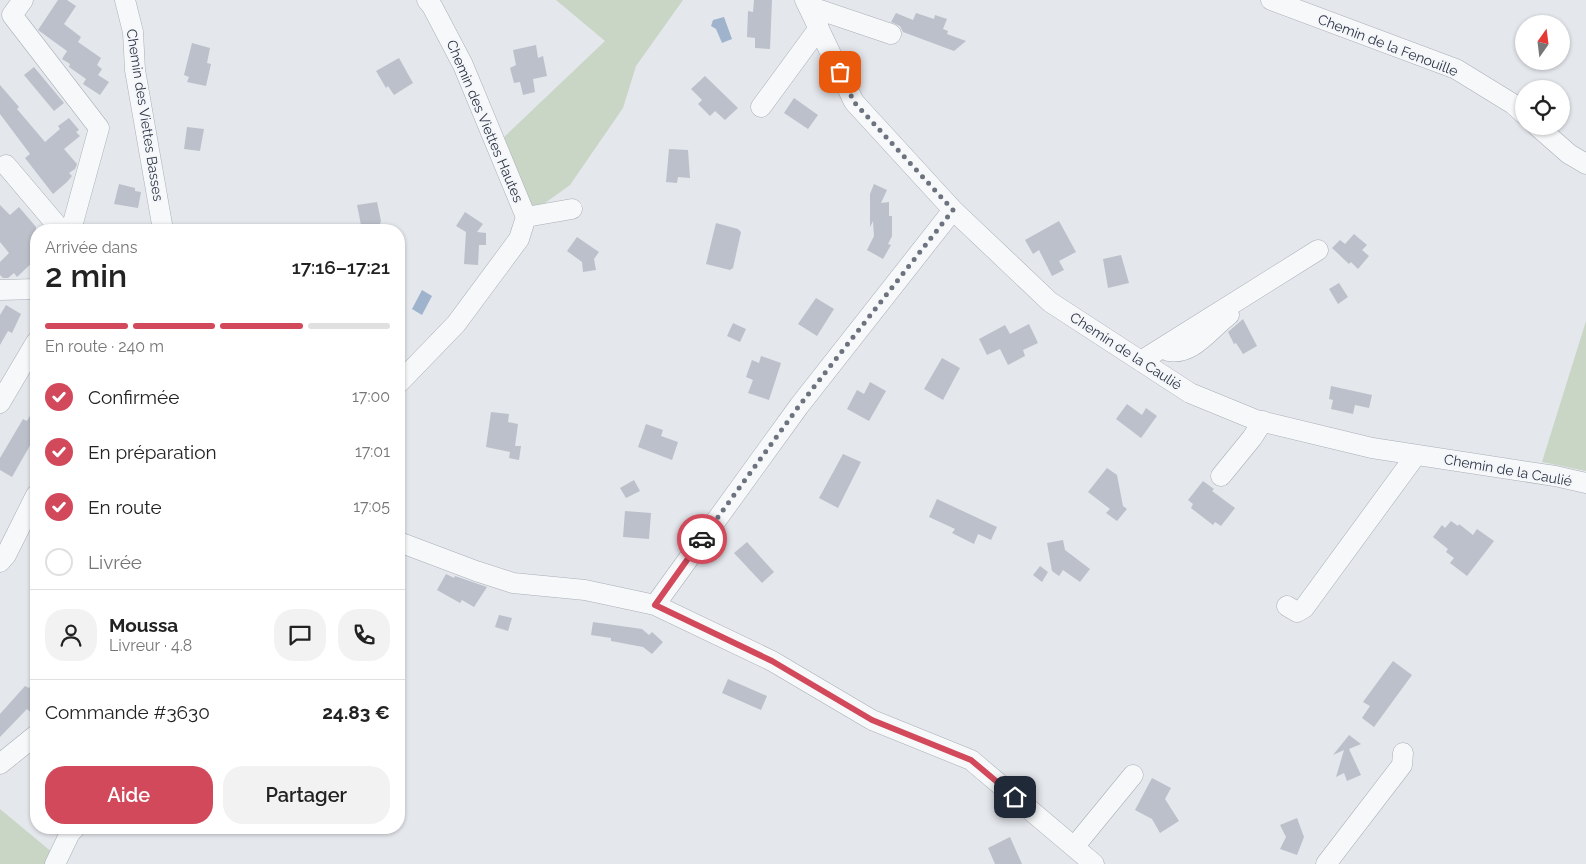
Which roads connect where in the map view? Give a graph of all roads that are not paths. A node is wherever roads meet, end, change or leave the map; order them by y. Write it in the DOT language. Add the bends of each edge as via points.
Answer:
graph roads {
  1 [pos="125,0"];
  2 [pos="427,0"];
  3 [pos="1272,1"];
  4 [pos="806,3"];
  5 [pos="12,10"];
  6 [pos="819,28"];
  7 [pos="891,34"];
  8 [pos="1515,106"];
  9 [pos="761,107"];
  10 [pos="1548,135"];
  11 [pos="1586,164"];
  12 [pos="6,165"];
  13 [pos="572,209"];
  14 [pos="953,210"];
  15 [pos="526,217"];
  16 [pos="56,224"];
  17 [pos="73,224"];
  18 [pos="162,224"];
  19 [pos="1318,250"];
  20 [pos="30,289"];
  21 [pos="0,290"];
  22 [pos="1252,307"];
  23 [pos="1158,350"];
  24 [pos="30,352"];
  25 [pos="1141,361"];
  26 [pos="405,377"];
  27 [pos="0,403"];
  28 [pos="1262,421"];
  29 [pos="1416,455"];
  30 [pos="1221,476"];
  31 [pos="1586,483"];
  32 [pos="30,507"];
  33 [pos="405,544"];
  34 [pos="0,562"];
  35 [pos="655,605"];
  36 [pos="1288,606"];
  37 [pos="30,741"];
  38 [pos="1403,753"];
  39 [pos="0,764"];
  40 [pos="1133,775"];
  41 [pos="70,834"];
  42 [pos="1074,847"];
  43 [pos="55,864"];
  44 [pos="1094,864"];
  45 [pos="1326,864"];
  1 -- 18 [label="street, Chemin des Viettes Basses" via="133,32 135,70"];
  2 -- 15 [label="street, Chemin des Viettes Hautes" via="463,65"];
  3 -- 8 [label="street, Chemin de la Fenouille" via="1456,69"];
  4 -- 6 [label="street, Chemin de la Caulié"];
  4 -- 7 [label="street"];
  5 -- 17 [label="street" via="99,128"];
  6 -- 9 [label="street"];
  6 -- 14 [label="street, Chemin de la Caulié" via="854,102"];
  10 -- 11 [label="street"];
  12 -- 16 [label="street"];
  13 -- 15 [label="street"];
  14 -- 25 [label="street, Chemin de la Caulié" via="1050,302"];
  14 -- 35 [label="street" via="799,406"];
  15 -- 26 [label="street, Chemin des Viettes Hautes" via="519,239 456,324"];
  19 -- 23 [label="street"];
  20 -- 21 [label="street"];
  22 -- 23 [label="street" via="1227,316 1204,340 1175,352"];
  23 -- 25 [label="street"];
  24 -- 27 [label="street"];
  25 -- 28 [label="street, Chemin de la Caulié" via="1190,393"];
  28 -- 29 [label="street, Chemin de la Caulié" via="1372,448"];
  28 -- 30 [label="street"];
  29 -- 31 [label="street, Chemin de la Caulié"];
  29 -- 36 [label="street" via="1304,608 1297,612"];
  32 -- 34 [label="street"];
  33 -- 35 [label="street" via="513,583 585,590"];
  35 -- 42 [label="street" via="772,661 872,720 971,760"];
  37 -- 39 [label="street"];
  38 -- 45 [label="street" via="1402,766"];
  40 -- 42 [label="street"];
  41 -- 43 [label="street"];
  42 -- 44 [label="street"];
}
